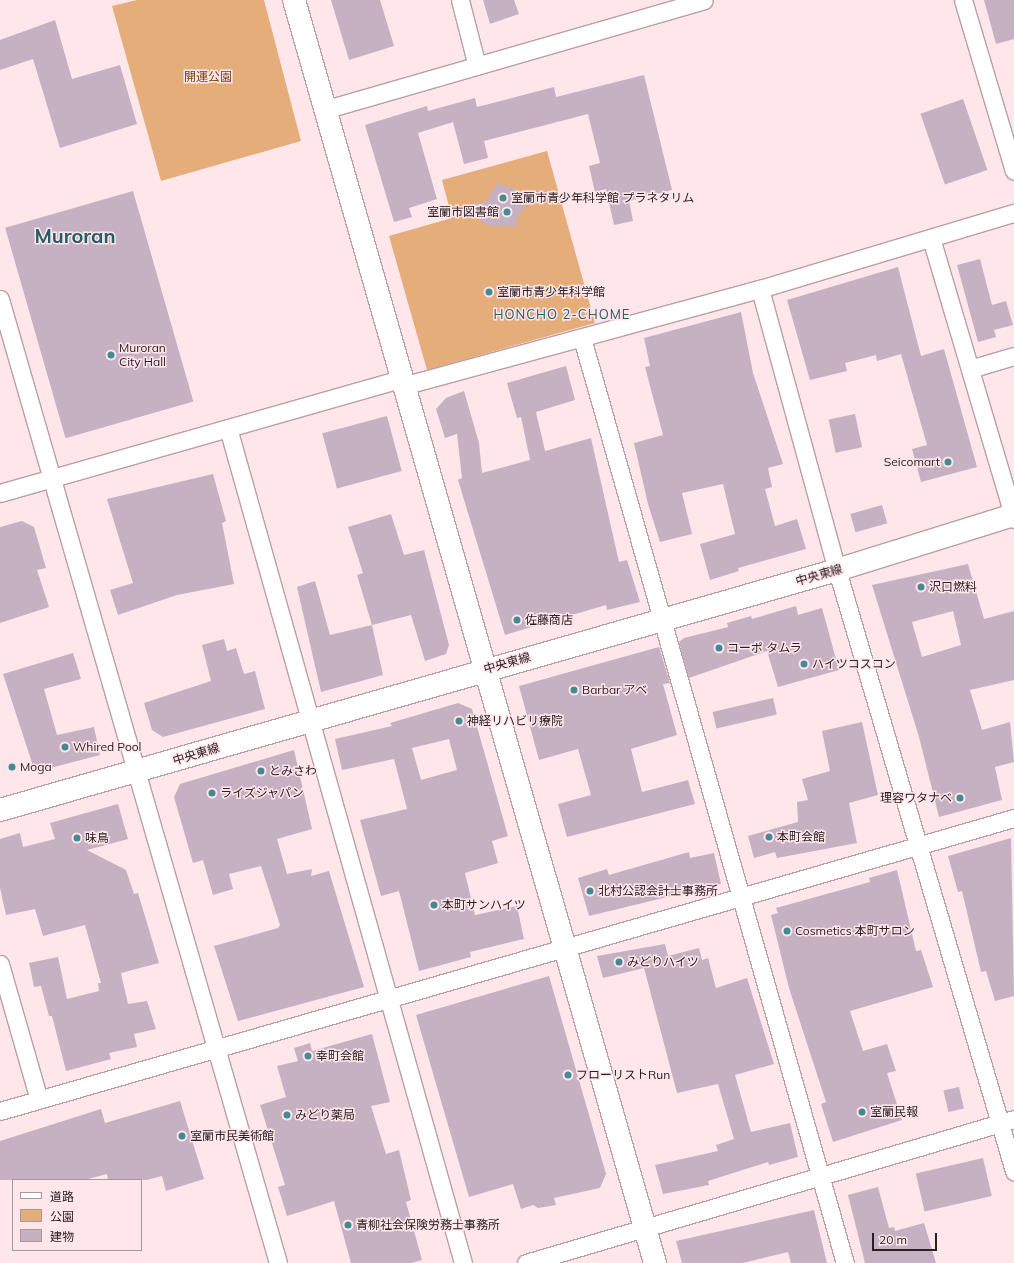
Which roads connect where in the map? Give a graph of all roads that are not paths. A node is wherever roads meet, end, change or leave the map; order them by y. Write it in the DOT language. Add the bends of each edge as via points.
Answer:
graph roads {
  1 [pos="294,0"];
  2 [pos="460,0"];
  3 [pos="704,0"];
  4 [pos="963,0"];
  5 [pos="477,66"];
  6 [pos="327,109"];
  7 [pos="1014,171"];
  8 [pos="1014,213"];
  9 [pos="931,238"];
  10 [pos="760,289"];
  11 [pos="0,299"];
  12 [pos="582,338"];
  13 [pos="1014,356"];
  14 [pos="970,369"];
  15 [pos="405,381"];
  16 [pos="228,428"];
  17 [pos="51,478"];
  18 [pos="0,493"];
  19 [pos="1014,516"];
  20 [pos="837,570"];
  21 [pos="662,620"];
  22 [pos="486,669"];
  23 [pos="310,720"];
  24 [pos="136,772"];
  25 [pos="0,810"];
  26 [pos="1014,818"];
  27 [pos="921,845"];
  28 [pos="741,896"];
  29 [pos="567,947"];
  30 [pos="0,964"];
  31 [pos="389,999"];
  32 [pos="218,1049"];
  33 [pos="39,1100"];
  34 [pos="0,1111"];
  35 [pos="1007,1121"];
  36 [pos="1014,1170"];
  37 [pos="820,1176"];
  38 [pos="645,1228"];
  39 [pos="278,1263"];
  40 [pos="463,1263"];
  41 [pos="526,1263"];
  42 [pos="656,1263"];
  43 [pos="846,1263"];
  1 -- 6 [label="street"];
  2 -- 5 [label="street"];
  3 -- 5 [label="street"];
  4 -- 7 [label="street"];
  5 -- 6 [label="street"];
  6 -- 15 [label="street"];
  8 -- 9 [label="street"];
  9 -- 10 [label="street"];
  9 -- 14 [label="street"];
  10 -- 12 [label="street"];
  10 -- 20 [label="street"];
  11 -- 17 [label="street"];
  12 -- 15 [label="street"];
  12 -- 21 [label="street"];
  13 -- 14 [label="street"];
  14 -- 19 [label="street"];
  15 -- 16 [label="street"];
  15 -- 22 [label="street"];
  16 -- 17 [label="street"];
  16 -- 23 [label="street"];
  17 -- 18 [label="street"];
  17 -- 24 [label="street"];
  19 -- 20 [label="street, 中央東線"];
  20 -- 21 [label="street, 中央東線"];
  20 -- 27 [label="street"];
  21 -- 22 [label="street, 中央東線"];
  21 -- 28 [label="street"];
  22 -- 23 [label="street, 中央東線"];
  22 -- 29 [label="street"];
  23 -- 24 [label="street, 中央東線"];
  23 -- 31 [label="street"];
  24 -- 25 [label="street, 中央東線"];
  24 -- 32 [label="street"];
  26 -- 27 [label="street"];
  27 -- 28 [label="street"];
  27 -- 35 [label="street"];
  28 -- 29 [label="street"];
  28 -- 37 [label="street"];
  29 -- 31 [label="street"];
  29 -- 38 [label="street"];
  30 -- 33 [label="street"];
  31 -- 32 [label="street"];
  31 -- 40 [label="street"];
  32 -- 33 [label="street"];
  32 -- 39 [label="street"];
  33 -- 34 [label="street"];
  35 -- 36 [label="street"];
  35 -- 37 [label="street"];
  37 -- 38 [label="street"];
  37 -- 43 [label="street"];
  38 -- 41 [label="street"];
  38 -- 42 [label="street"];
}
